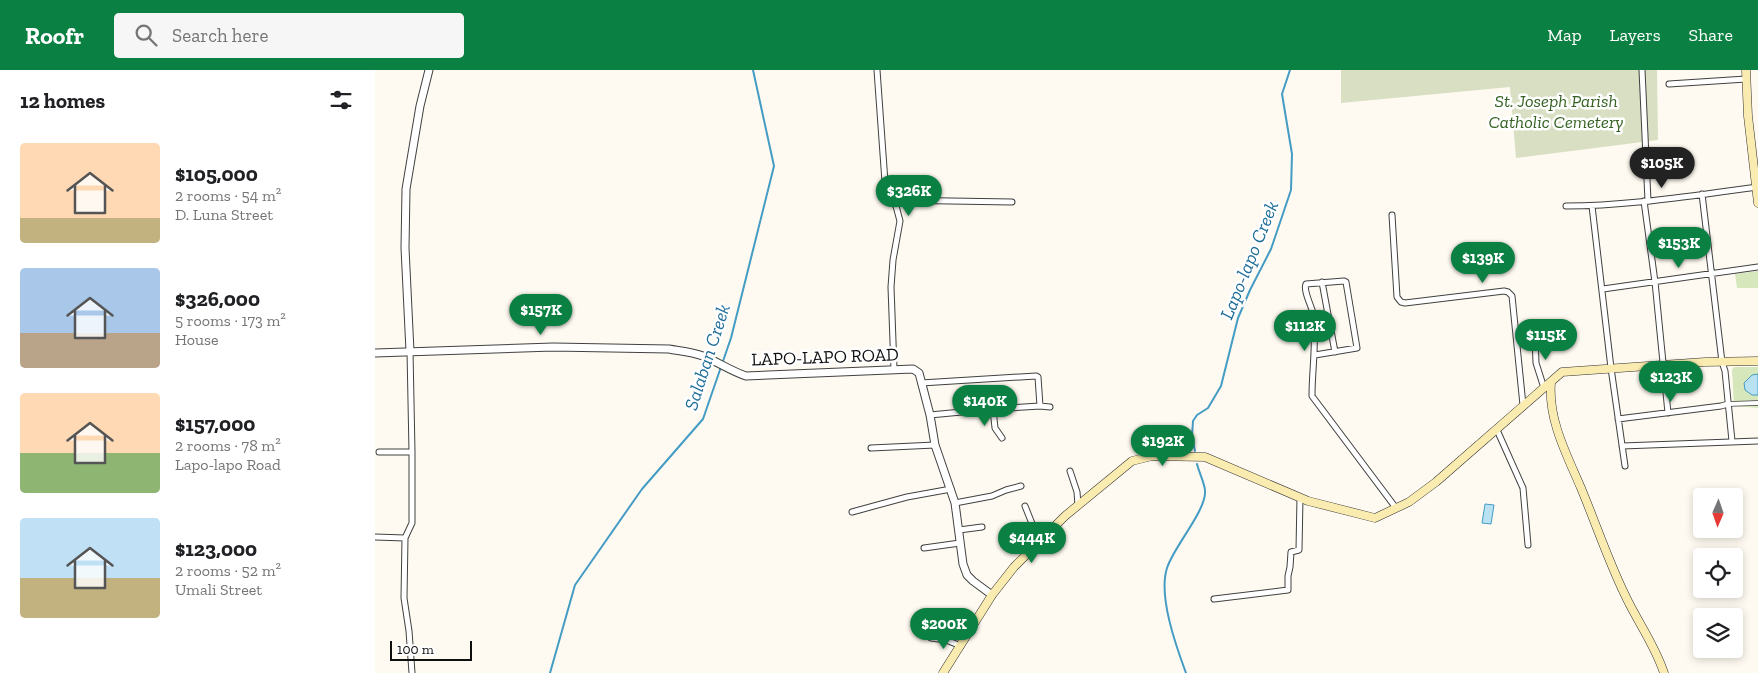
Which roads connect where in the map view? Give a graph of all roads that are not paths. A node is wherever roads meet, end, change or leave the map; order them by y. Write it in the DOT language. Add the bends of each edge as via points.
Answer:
graph roads {
  1 [pos="429,70"];
  2 [pos="877,70"];
  3 [pos="1642,70"];
  4 [pos="1746,70"];
  5 [pos="1746,79"];
  6 [pos="1669,84"];
  7 [pos="1754,135"];
  8 [pos="1757,187"];
  9 [pos="1701,194"];
  10 [pos="889,200"];
  11 [pos="1646,201"];
  12 [pos="1012,202"];
  13 [pos="1758,203"];
  14 [pos="1566,206"];
  15 [pos="1592,206"];
  16 [pos="1392,215"];
  17 [pos="1758,267"];
  18 [pos="1712,274"];
  19 [pos="1322,282"];
  20 [pos="1655,282"];
  21 [pos="1603,289"];
  22 [pos="1535,336"];
  23 [pos="409,351"];
  24 [pos="1335,352"];
  25 [pos="375,353"];
  26 [pos="1315,355"];
  27 [pos="1722,362"];
  28 [pos="1758,362"];
  29 [pos="1663,364"];
  30 [pos="1611,368"];
  31 [pos="894,369"];
  32 [pos="921,383"];
  33 [pos="1551,383"];
  34 [pos="1544,388"];
  35 [pos="1758,403"];
  36 [pos="1728,404"];
  37 [pos="1523,405"];
  38 [pos="1040,406"];
  39 [pos="1050,407"];
  40 [pos="993,408"];
  41 [pos="1668,413"];
  42 [pos="929,415"];
  43 [pos="1618,420"];
  44 [pos="1497,430"];
  45 [pos="1002,438"];
  46 [pos="1732,441"];
  47 [pos="1758,441"];
  48 [pos="935,445"];
  49 [pos="1622,446"];
  50 [pos="871,448"];
  51 [pos="379,452"];
  52 [pos="412,452"];
  53 [pos="1625,466"];
  54 [pos="1070,471"];
  55 [pos="1021,486"];
  56 [pos="951,489"];
  57 [pos="1300,496"];
  58 [pos="955,503"];
  59 [pos="1079,505"];
  60 [pos="1025,506"];
  61 [pos="1396,508"];
  62 [pos="852,512"];
  63 [pos="982,526"];
  64 [pos="959,530"];
  65 [pos="375,537"];
  66 [pos="405,538"];
  67 [pos="1039,541"];
  68 [pos="961,543"];
  69 [pos="1528,545"];
  70 [pos="923,548"];
  71 [pos="992,595"];
  72 [pos="1214,599"];
  73 [pos="931,638"];
  74 [pos="961,646"];
  75 [pos="412,673"];
  76 [pos="943,673"];
  77 [pos="1664,673"];
  1 -- 23 [label="street" via="406,189"];
  2 -- 10 [label="street" via="886,196"];
  3 -- 11 [label="street"];
  4 -- 5 [label="main road"];
  5 -- 6 [label="street"];
  5 -- 7 [label="main road" via="1748,116"];
  7 -- 8 [label="main road"];
  8 -- 9 [label="street"];
  8 -- 13 [label="main road"];
  9 -- 11 [label="street"];
  9 -- 18 [label="street"];
  10 -- 12 [label="street"];
  10 -- 31 [label="street" via="896,206 900,221 891,287"];
  11 -- 15 [label="street"];
  11 -- 20 [label="street"];
  14 -- 15 [label="street"];
  15 -- 21 [label="street"];
  16 -- 37 [label="street" via="1397,297 1401,302 1504,291 1512,296"];
  17 -- 18 [label="street"];
  18 -- 20 [label="street"];
  18 -- 27 [label="street"];
  19 -- 24 [label="street"];
  19 -- 24 [label="street" via="1346,282 1357,346"];
  19 -- 26 [label="street" via="1306,284 1304,288 1311,303"];
  20 -- 21 [label="street"];
  20 -- 29 [label="street"];
  21 -- 30 [label="street"];
  22 -- 34 [label="street" via="1536,363"];
  23 -- 25 [label="street, LAPO-LAPO ROAD"];
  23 -- 31 [label="street, LAPO-LAPO ROAD" via="553,347 669,349 705,357 746,376"];
  23 -- 52 [label="street"];
  24 -- 26 [label="street"];
  26 -- 61 [label="street" via="1312,396"];
  27 -- 28 [label="main road"];
  27 -- 29 [label="main road"];
  27 -- 36 [label="street"];
  29 -- 30 [label="main road"];
  29 -- 41 [label="street"];
  30 -- 33 [label="main road" via="1562,372"];
  30 -- 43 [label="street"];
  31 -- 32 [label="street, LAPO-LAPO ROAD" via="917,370"];
  32 -- 38 [label="street" via="1036,376"];
  32 -- 42 [label="street"];
  33 -- 34 [label="main road"];
  33 -- 77 [label="main road" via="1551,405 1564,450 1619,581"];
  34 -- 37 [label="main road"];
  35 -- 36 [label="street"];
  36 -- 41 [label="street"];
  36 -- 46 [label="street"];
  37 -- 44 [label="main road"];
  38 -- 39 [label="street"];
  38 -- 40 [label="street"];
  40 -- 42 [label="street"];
  40 -- 45 [label="street" via="995,428"];
  41 -- 43 [label="street"];
  42 -- 48 [label="street"];
  43 -- 49 [label="street"];
  44 -- 61 [label="main road" via="1435,482"];
  44 -- 69 [label="street" via="1523,488"];
  46 -- 47 [label="street"];
  46 -- 49 [label="street"];
  48 -- 50 [label="street"];
  48 -- 56 [label="street"];
  49 -- 53 [label="street"];
  51 -- 52 [label="street"];
  52 -- 66 [label="street" via="411,524"];
  54 -- 59 [label="street"];
  55 -- 58 [label="street"];
  56 -- 58 [label="street"];
  56 -- 62 [label="street"];
  57 -- 59 [label="main road" via="1205,457 1182,456 1131,461"];
  57 -- 61 [label="main road" via="1341,511 1375,518"];
  57 -- 72 [label="street" via="1299,550 1291,552 1287,592"];
  58 -- 64 [label="street"];
  59 -- 67 [label="main road"];
  60 -- 67 [label="street"];
  63 -- 64 [label="street"];
  64 -- 68 [label="street"];
  65 -- 66 [label="street"];
  66 -- 75 [label="street" via="404,598"];
  67 -- 71 [label="main road"];
  68 -- 70 [label="street"];
  68 -- 71 [label="street" via="967,575"];
  71 -- 74 [label="main road"];
  73 -- 74 [label="street"];
  74 -- 76 [label="main road"];
}
